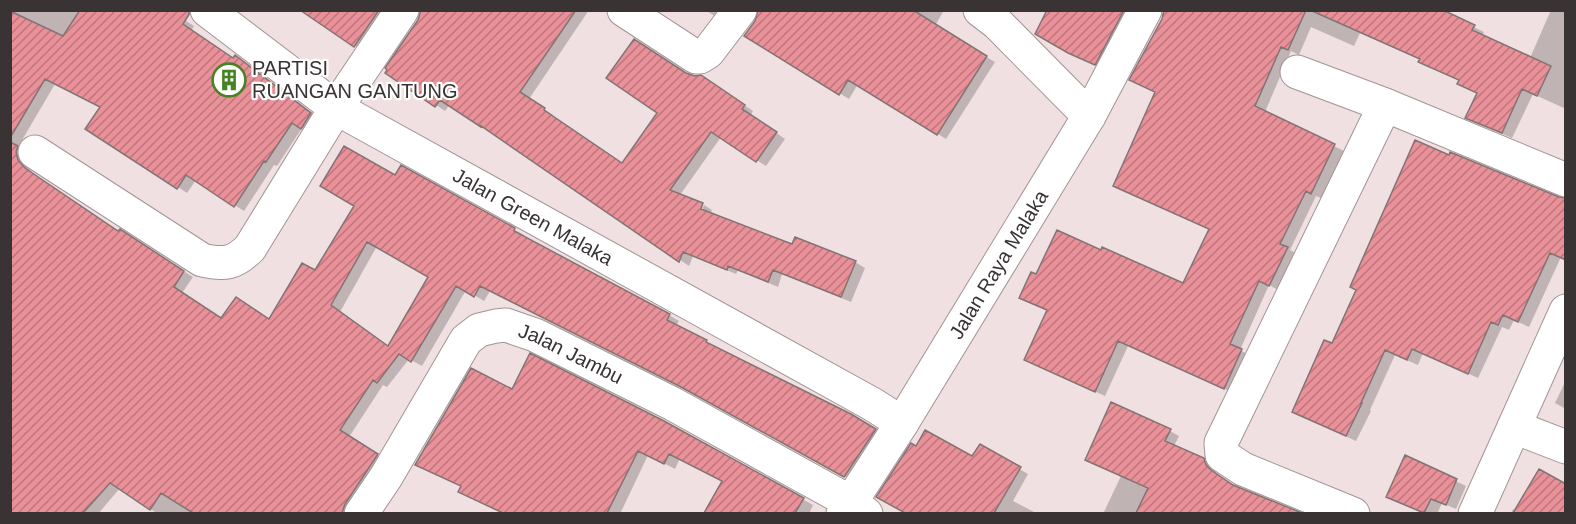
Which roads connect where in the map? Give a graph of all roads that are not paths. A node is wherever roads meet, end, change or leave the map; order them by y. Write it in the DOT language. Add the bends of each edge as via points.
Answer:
graph roads {
  1 [pos="207,10"];
  2 [pos="402,10"];
  3 [pos="624,10"];
  4 [pos="740,10"];
  5 [pos="980,10"];
  6 [pos="1145,10"];
  7 [pos="1297,72"];
  8 [pos="1385,105"];
  9 [pos="336,108"];
  10 [pos="1089,116"];
  11 [pos="35,152"];
  12 [pos="1566,180"];
  13 [pos="1566,311"];
  14 [pos="902,423"];
  15 [pos="1514,427"];
  16 [pos="1566,447"];
  17 [pos="853,510"];
  18 [pos="361,513"];
  19 [pos="1353,513"];
  20 [pos="1474,513"];
  1 -- 9 [label="street, Jalan Green Malaka"];
  2 -- 9 [label="street"];
  3 -- 4 [label="street" via="700,57"];
  5 -- 10 [label="street"];
  6 -- 10 [label="street, Jalan Raya Malaka"];
  7 -- 8 [label="street"];
  8 -- 12 [label="street"];
  8 -- 19 [label="street" via="1221,443 1222,455 1243,469"];
  9 -- 11 [label="street" via="250,248 228,263 202,260"];
  9 -- 14 [label="street, Jalan Green Malaka"];
  10 -- 14 [label="street, Jalan Raya Malaka"];
  13 -- 15 [label="street"];
  14 -- 17 [label="street, Jalan Raya Malaka"];
  15 -- 16 [label="street"];
  15 -- 20 [label="street"];
  17 -- 18 [label="street, Jalan Jambu" via="673,404 535,335 506,325 479,330 466,340"];
}
